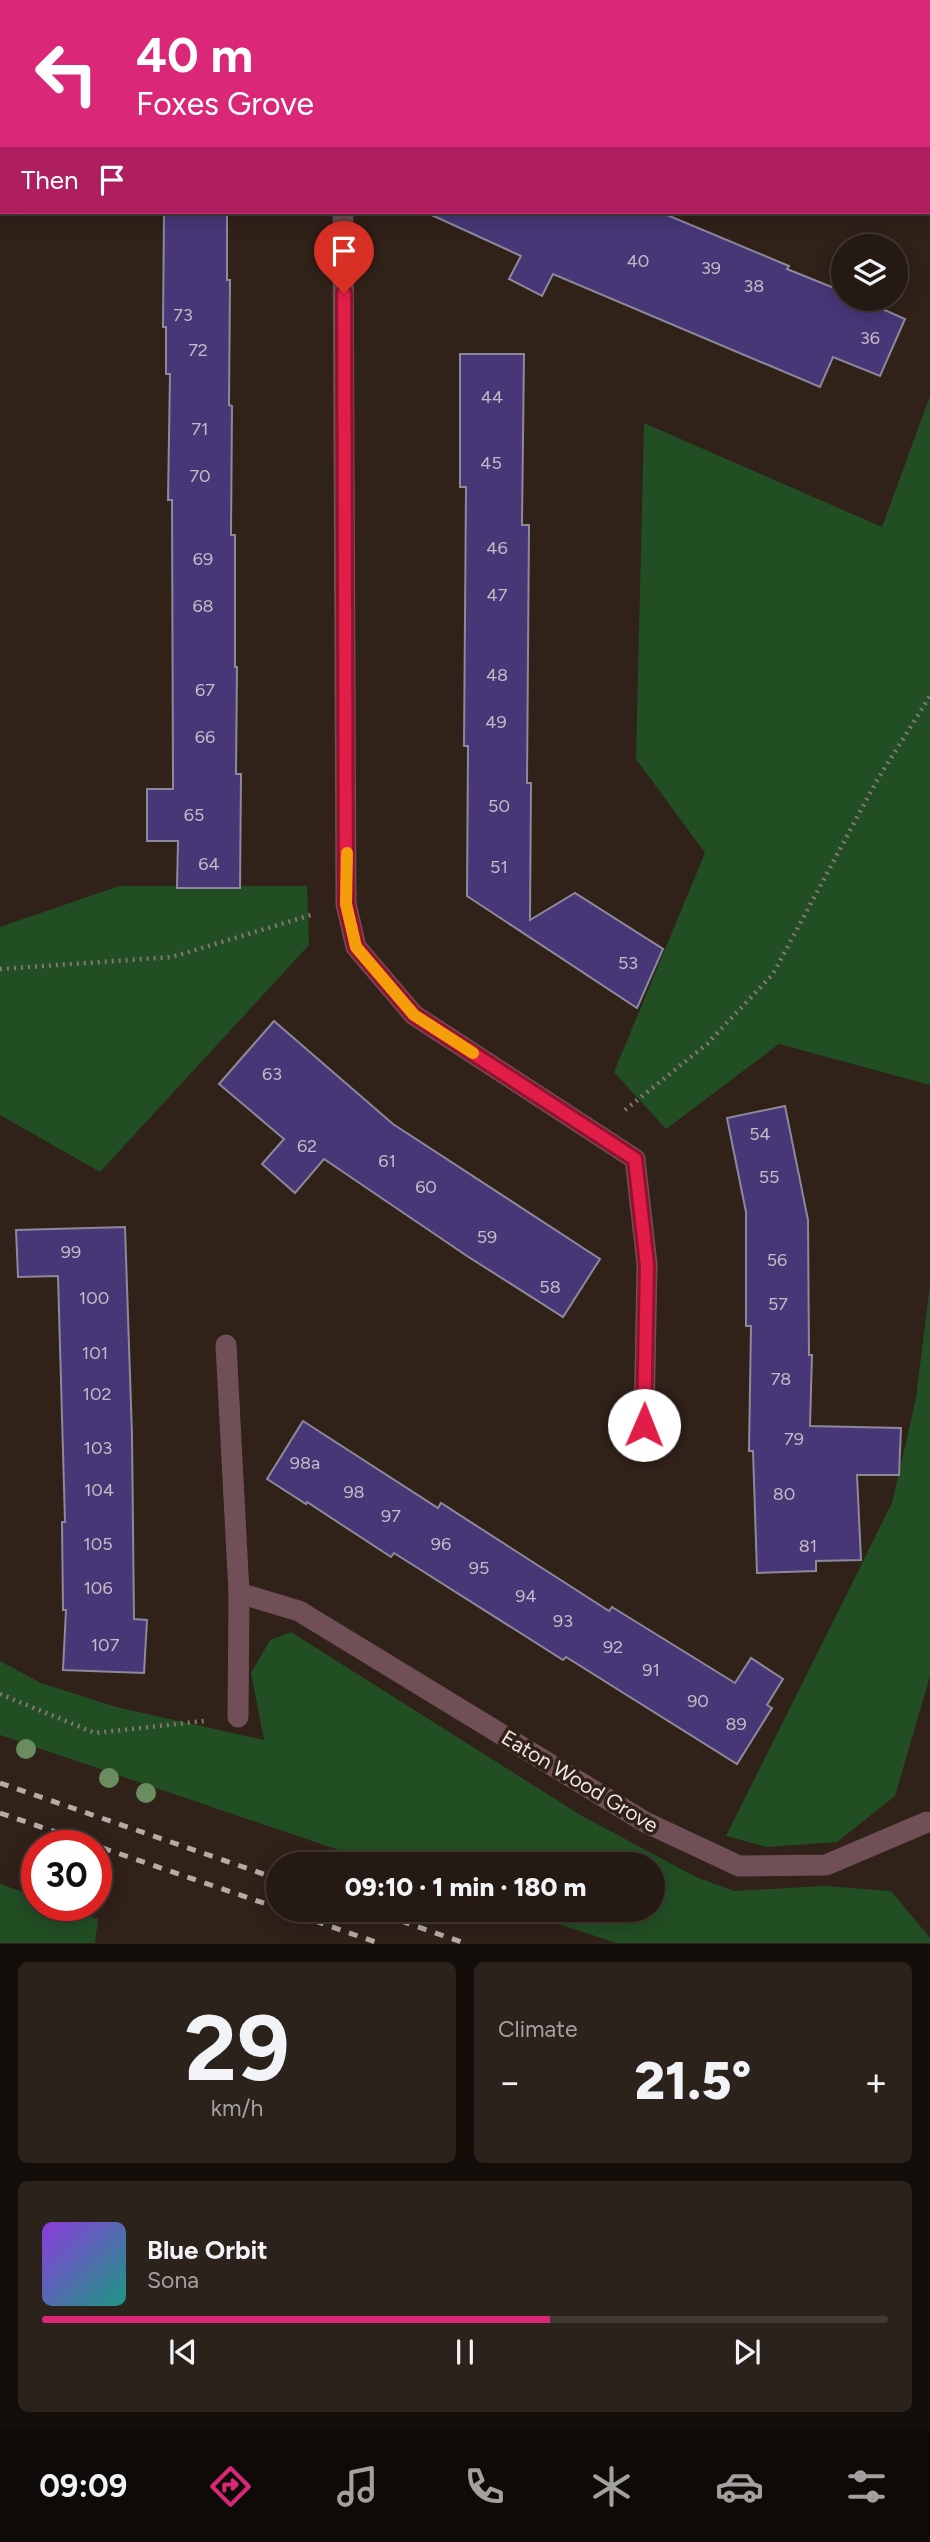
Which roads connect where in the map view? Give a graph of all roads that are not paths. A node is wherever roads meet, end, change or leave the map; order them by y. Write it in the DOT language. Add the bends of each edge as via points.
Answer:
graph roads {
  1 [pos="344,214"];
  2 [pos="226,1345"];
  3 [pos="644,1425"];
  4 [pos="239,1593"];
  5 [pos="238,1717"];
  6 [pos="929,1824"];
  1 -- 3 [label="street" via="346,904 356,947 414,1015 635,1159 647,1265"];
  2 -- 4 [label="street"];
  4 -- 5 [label="street"];
  4 -- 6 [label="street, Eaton Wood Grove" via="299,1611 645,1822 739,1866 826,1866"];
}
